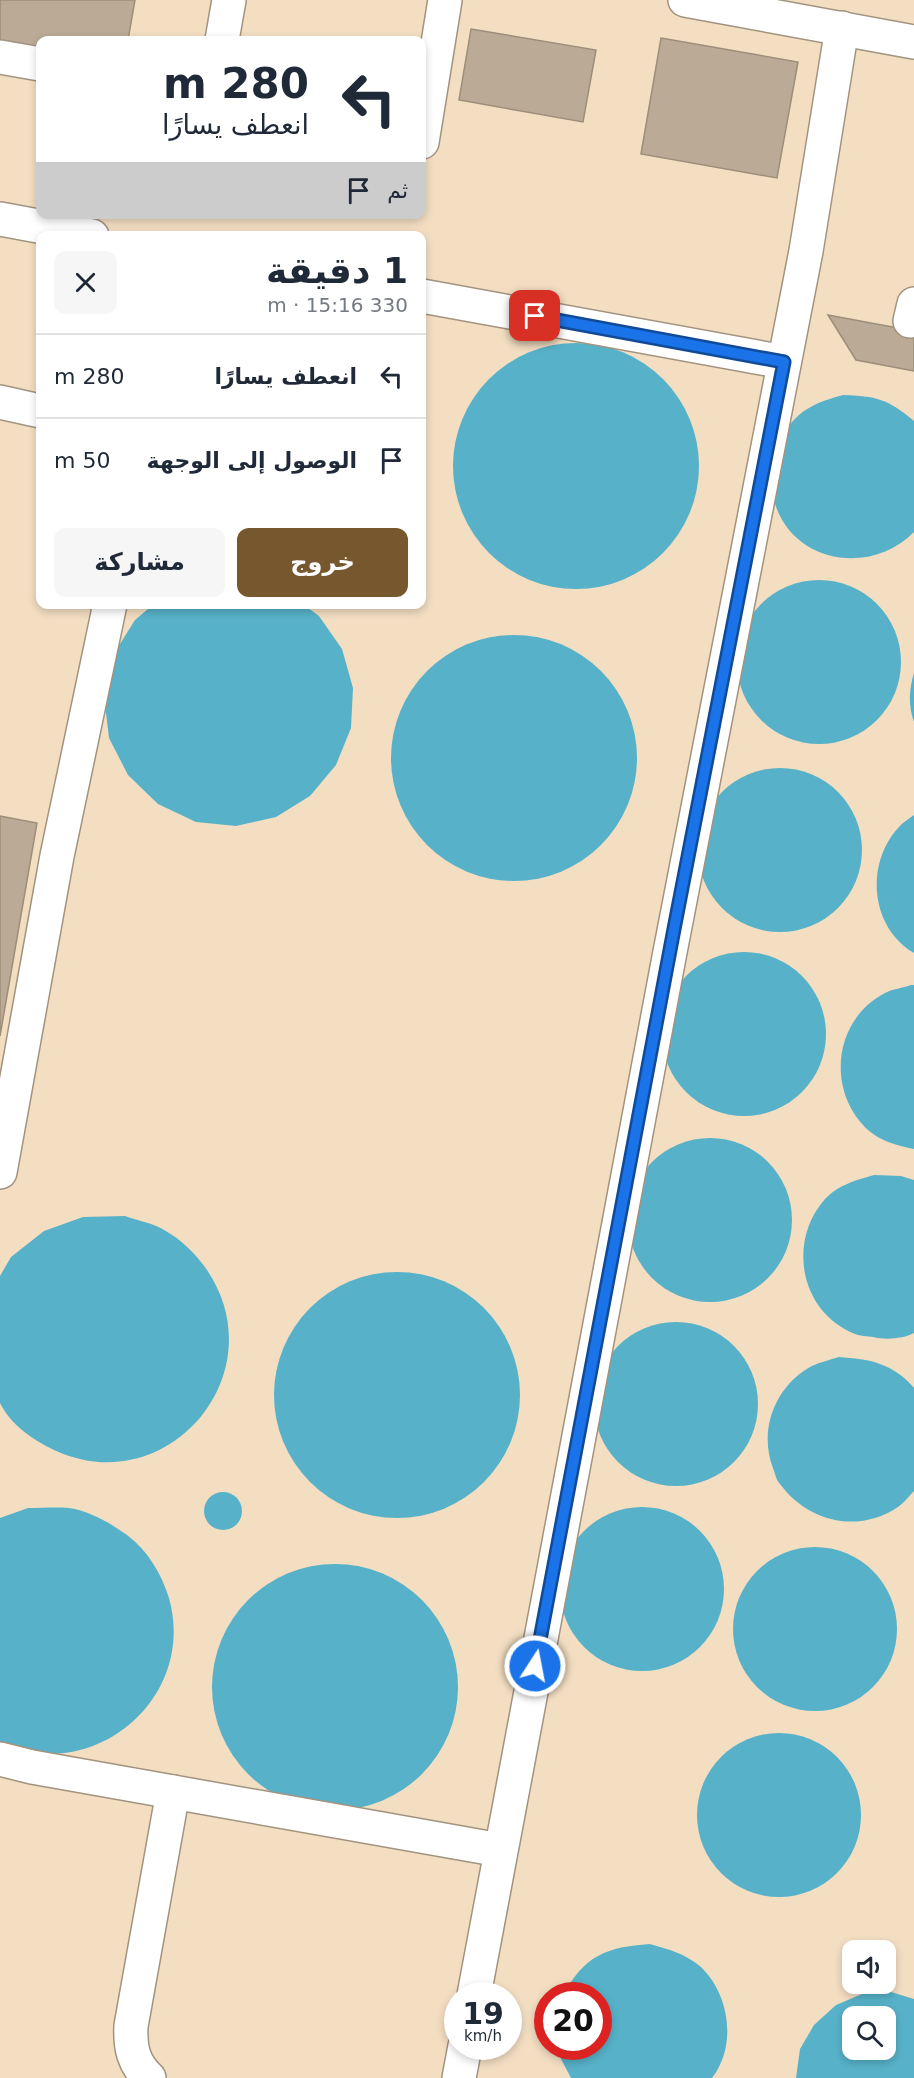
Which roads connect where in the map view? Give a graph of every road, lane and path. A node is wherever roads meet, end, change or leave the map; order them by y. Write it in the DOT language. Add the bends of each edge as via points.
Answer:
graph roads {
  1 [pos="229,0"];
  2 [pos="446,0"];
  3 [pos="685,0"];
  4 [pos="842,28"];
  5 [pos="223,36"];
  6 [pos="914,42"];
  7 [pos="0,57"];
  8 [pos="36,63"];
  9 [pos="426,118"];
  10 [pos="0,219"];
  11 [pos="65,231"];
  12 [pos="426,297"];
  13 [pos="784,362"];
  14 [pos="0,402"];
  15 [pos="36,410"];
  16 [pos="109,609"];
  17 [pos="0,1172"];
  18 [pos="0,1759"];
  19 [pos="172,1792"];
  20 [pos="500,1850"];
  21 [pos="476,1982"];
  22 [pos="462,2060"];
  23 [pos="149,2078"];
  24 [pos="459,2078"];
  1 -- 5 [label="lane"];
  2 -- 9 [label="lane"];
  3 -- 4 [label="lane"];
  4 -- 6 [label="lane"];
  4 -- 13 [label="lane"];
  7 -- 8 [label="lane"];
  10 -- 11 [label="lane"];
  12 -- 13 [label="lane"];
  13 -- 20 [label="lane"];
  14 -- 15 [label="lane"];
  16 -- 17 [label="lane" via="57,856"];
  18 -- 19 [label="lane"];
  19 -- 20 [label="lane"];
  19 -- 23 [label="lane" via="131,2026 133,2057"];
  20 -- 21 [label="lane"];
  22 -- 24 [label="lane"];
}
